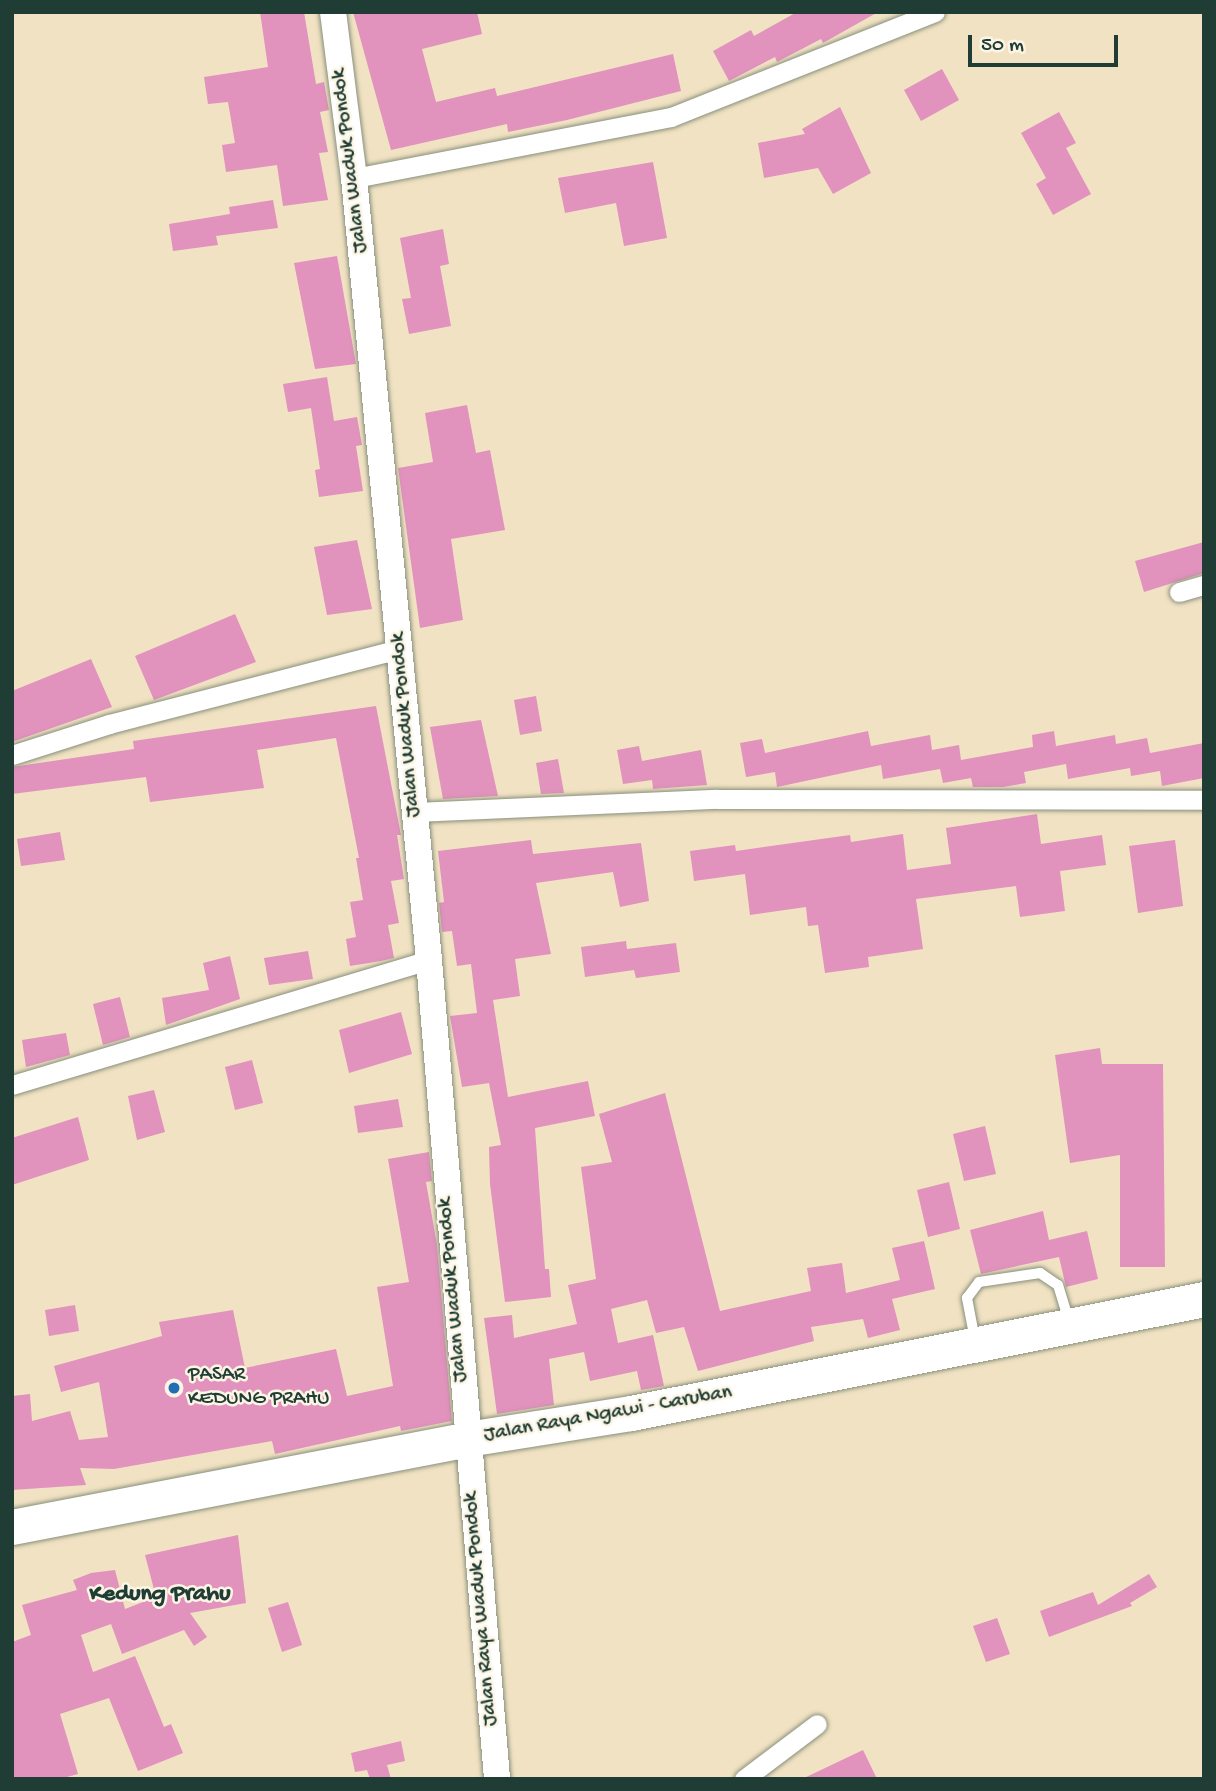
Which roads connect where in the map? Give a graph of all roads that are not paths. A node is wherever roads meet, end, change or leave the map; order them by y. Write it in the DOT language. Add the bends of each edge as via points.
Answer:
graph roads {
  1 [pos="333,12"];
  2 [pos="935,12"];
  3 [pos="354,178"];
  4 [pos="1204,586"];
  5 [pos="1179,592"];
  6 [pos="399,649"];
  7 [pos="12,755"];
  8 [pos="1204,800"];
  9 [pos="415,812"];
  10 [pos="429,960"];
  11 [pos="12,1085"];
  12 [pos="1204,1299"];
  13 [pos="1071,1325"];
  14 [pos="976,1344"];
  15 [pos="467,1439"];
  16 [pos="12,1527"];
  17 [pos="817,1724"];
  18 [pos="497,1779"];
  19 [pos="744,1779"];
  1 -- 3 [label="street, Jalan Waduk Pondok"];
  2 -- 3 [label="street" via="671,117"];
  3 -- 6 [label="street, Jalan Waduk Pondok"];
  4 -- 5 [label="street"];
  6 -- 7 [label="street" via="109,724"];
  6 -- 9 [label="street, Jalan Waduk Pondok"];
  8 -- 9 [label="street" via="717,799"];
  9 -- 10 [label="street, Jalan Waduk Pondok"];
  10 -- 11 [label="street"];
  10 -- 15 [label="street, Jalan Waduk Pondok"];
  12 -- 13 [label="highway, Jalan Raya Ngawi - Caruban"];
  13 -- 14 [label="highway, Jalan Raya Ngawi - Caruban"];
  13 -- 14 [label="lane" via="1058,1285 1040,1273 979,1282 967,1298"];
  14 -- 15 [label="highway, Jalan Raya Ngawi - Caruban" via="631,1413"];
  15 -- 16 [label="highway, Jalan Raya Ngawi - Caruban"];
  15 -- 18 [label="street, Jalan Raya Waduk Pondok"];
  17 -- 19 [label="street"];
}
